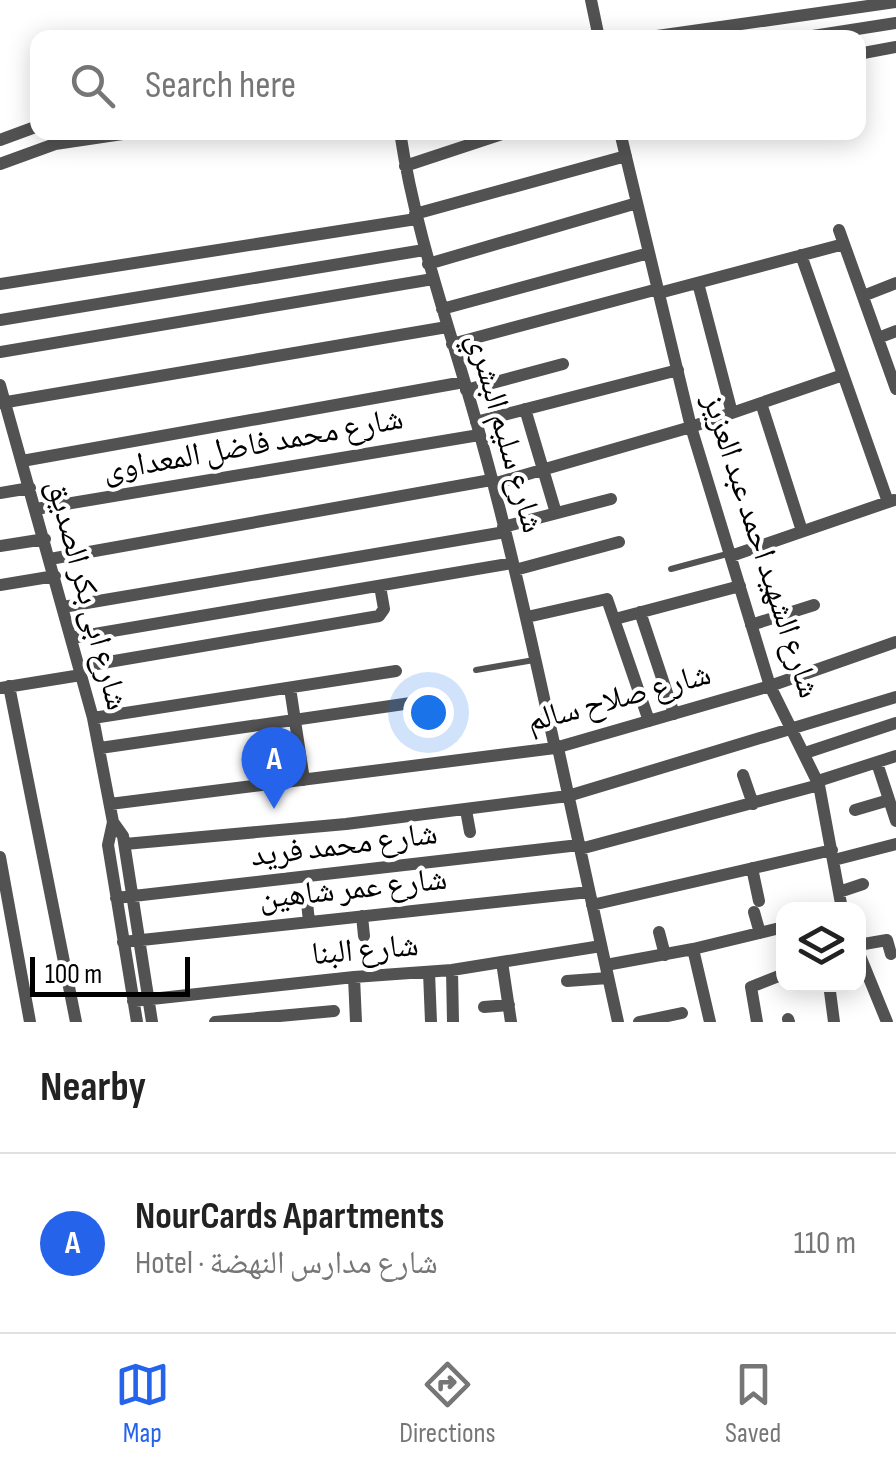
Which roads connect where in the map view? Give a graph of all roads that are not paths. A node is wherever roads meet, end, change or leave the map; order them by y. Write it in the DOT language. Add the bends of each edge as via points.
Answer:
graph roads {
  1 [pos="591,0"];
  2 [pos="896,2"];
  3 [pos="896,22"];
  4 [pos="598,30"];
  5 [pos="699,30"];
  6 [pos="848,30"];
  7 [pos="896,47"];
  8 [pos="866,53"];
  9 [pos="30,129"];
  10 [pos="0,140"];
  11 [pos="82,140"];
  12 [pos="401,140"];
  13 [pos="484,140"];
  14 [pos="622,140"];
  15 [pos="626,156"];
  16 [pos="0,164"];
  17 [pos="405,166"];
  18 [pos="637,204"];
  19 [pos="416,216"];
  20 [pos="839,230"];
  21 [pos="844,244"];
  22 [pos="649,253"];
  23 [pos="801,255"];
  24 [pos="426,257"];
  25 [pos="433,279"];
  26 [pos="698,282"];
  27 [pos="0,284"];
  28 [pos="896,284"];
  29 [pos="658,291"];
  30 [pos="862,296"];
  31 [pos="442,309"];
  32 [pos="0,320"];
  33 [pos="447,327"];
  34 [pos="896,331"];
  35 [pos="878,338"];
  36 [pos="452,344"];
  37 [pos="0,352"];
  38 [pos="563,364"];
  39 [pos="678,370"];
  40 [pos="843,376"];
  41 [pos="0,385"];
  42 [pos="465,386"];
  43 [pos="896,389"];
  44 [pos="2,403"];
  45 [pos="761,403"];
  46 [pos="525,409"];
  47 [pos="732,413"];
  48 [pos="692,427"];
  49 [pos="478,428"];
  50 [pos="17,445"];
  51 [pos="0,448"];
  52 [pos="22,461"];
  53 [pos="543,470"];
  54 [pos="492,482"];
  55 [pos="30,488"];
  56 [pos="0,493"];
  57 [pos="611,500"];
  58 [pos="892,500"];
  59 [pos="36,509"];
  60 [pos="556,514"];
  61 [pos="504,529"];
  62 [pos="802,531"];
  63 [pos="44,539"];
  64 [pos="618,542"];
  65 [pos="0,546"];
  66 [pos="730,554"];
  67 [pos="50,559"];
  68 [pos="514,566"];
  69 [pos="671,569"];
  70 [pos="55,576"];
  71 [pos="0,585"];
  72 [pos="380,586"];
  73 [pos="740,586"];
  74 [pos="814,606"];
  75 [pos="63,607"];
  76 [pos="640,612"];
  77 [pos="527,617"];
  78 [pos="614,619"];
  79 [pos="751,625"];
  80 [pos="71,638"];
  81 [pos="896,642"];
  82 [pos="536,660"];
  83 [pos="476,670"];
  84 [pos="80,671"];
  85 [pos="396,671"];
  86 [pos="770,686"];
  87 [pos="5,687"];
  88 [pos="290,688"];
  89 [pos="896,697"];
  90 [pos="411,703"];
  91 [pos="674,714"];
  92 [pos="93,718"];
  93 [pos="295,720"];
  94 [pos="649,721"];
  95 [pos="896,723"];
  96 [pos="793,730"];
  97 [pos="100,748"];
  98 [pos="557,748"];
  99 [pos="805,753"];
  100 [pos="896,756"];
  101 [pos="877,762"];
  102 [pos="743,775"];
  103 [pos="304,780"];
  104 [pos="818,783"];
  105 [pos="568,796"];
  106 [pos="889,800"];
  107 [pos="110,804"];
  108 [pos="754,804"];
  109 [pos="466,810"];
  110 [pos="855,810"];
  111 [pos="896,821"];
  112 [pos="114,822"];
  113 [pos="470,832"];
  114 [pos="125,844"];
  115 [pos="896,844"];
  116 [pos="580,848"];
  117 [pos="833,854"];
  118 [pos="0,857"];
  119 [pos="752,868"];
  120 [pos="864,884"];
  121 [pos="442,892"];
  122 [pos="839,892"];
  123 [pos="404,895"];
  124 [pos="133,896"];
  125 [pos="116,898"];
  126 [pos="590,898"];
  127 [pos="307,902"];
  128 [pos="841,902"];
  129 [pos="444,907"];
  130 [pos="406,911"];
  131 [pos="362,916"];
  132 [pos="309,922"];
  133 [pos="776,929"];
  134 [pos="659,932"];
  135 [pos="760,933"];
  136 [pos="364,936"];
  137 [pos="139,940"];
  138 [pos="123,942"];
  139 [pos="601,946"];
  140 [pos="866,946"];
  141 [pos="692,949"];
  142 [pos="891,954"];
  143 [pos="664,955"];
  144 [pos="502,962"];
  145 [pos="866,968"];
  146 [pos="452,970"];
  147 [pos="429,972"];
  148 [pos="607,972"];
  149 [pos="354,977"];
  150 [pos="776,977"];
  151 [pos="567,981"];
  152 [pos="829,992"];
  153 [pos="149,1000"];
  154 [pos="134,1001"];
  155 [pos="753,1004"];
  156 [pos="509,1005"];
  157 [pos="484,1007"];
  158 [pos="738,1008"];
  159 [pos="334,1011"];
  160 [pos="682,1013"];
  161 [pos="263,1020"];
  162 [pos="30,1022"];
  163 [pos="76,1022"];
  164 [pos="137,1022"];
  165 [pos="152,1022"];
  166 [pos="215,1022"];
  167 [pos="356,1022"];
  168 [pos="431,1022"];
  169 [pos="454,1022"];
  170 [pos="510,1022"];
  171 [pos="618,1022"];
  172 [pos="639,1022"];
  173 [pos="710,1022"];
  174 [pos="757,1022"];
  175 [pos="834,1022"];
  176 [pos="887,1022"];
  1 -- 4 [label="street"];
  2 -- 5 [label="street"];
  3 -- 6 [label="street"];
  7 -- 8 [label="street"];
  9 -- 10 [label="street"];
  11 -- 16 [label="street"];
  12 -- 17 [label="street, شارع سليم البشري"];
  13 -- 17 [label="street"];
  14 -- 15 [label="street, شارع الشهيد احمد عبد العزيز"];
  15 -- 18 [label="street, شارع الشهيد احمد عبد العزيز"];
  15 -- 19 [label="street"];
  17 -- 19 [label="street, شارع سليم البشري"];
  18 -- 22 [label="street, شارع الشهيد احمد عبد العزيز"];
  18 -- 24 [label="street"];
  19 -- 24 [label="street, شارع سليم البشري"];
  19 -- 27 [label="street"];
  20 -- 21 [label="street"];
  21 -- 23 [label="street"];
  21 -- 30 [label="street"];
  22 -- 29 [label="street, شارع الشهيد احمد عبد العزيز"];
  22 -- 31 [label="street"];
  23 -- 26 [label="street"];
  23 -- 40 [label="street"];
  24 -- 25 [label="street, شارع سليم البشري"];
  24 -- 32 [label="street"];
  25 -- 31 [label="street, شارع سليم البشري"];
  25 -- 37 [label="street"];
  26 -- 29 [label="street"];
  26 -- 47 [label="street"];
  28 -- 30 [label="street"];
  29 -- 36 [label="street"];
  29 -- 39 [label="street, شارع الشهيد احمد عبد العزيز"];
  30 -- 35 [label="street"];
  31 -- 33 [label="street, شارع سليم البشري"];
  33 -- 36 [label="street, شارع سليم البشري"];
  33 -- 44 [label="street"];
  34 -- 35 [label="street"];
  35 -- 43 [label="street"];
  36 -- 42 [label="street, شارع سليم البشري"];
  38 -- 42 [label="street"];
  39 -- 46 [label="street, شارع محمد فاضل المعداوى"];
  39 -- 48 [label="street, شارع الشهيد احمد عبد العزيز"];
  40 -- 45 [label="street"];
  40 -- 58 [label="street"];
  41 -- 44 [label="street, شارع ابى بكر الصديق"];
  42 -- 49 [label="street, شارع سليم البشري"];
  42 -- 52 [label="street"];
  44 -- 50 [label="street, شارع ابى بكر الصديق"];
  45 -- 47 [label="street"];
  45 -- 62 [label="street"];
  46 -- 49 [label="street, شارع محمد فاضل المعداوى"];
  46 -- 53 [label="street"];
  47 -- 48 [label="street"];
  48 -- 53 [label="street"];
  48 -- 66 [label="street, شارع الشهيد احمد عبد العزيز"];
  49 -- 54 [label="street, شارع سليم البشري"];
  49 -- 59 [label="street, شارع محمد فاضل المعداوى"];
  50 -- 51 [label="street"];
  50 -- 52 [label="street, شارع ابى بكر الصديق"];
  52 -- 55 [label="street, شارع ابى بكر الصديق"];
  53 -- 54 [label="street"];
  53 -- 60 [label="street"];
  54 -- 61 [label="street, شارع سليم البشري"];
  54 -- 67 [label="street"];
  55 -- 56 [label="street"];
  55 -- 59 [label="street, شارع ابى بكر الصديق"];
  57 -- 60 [label="street"];
  58 -- 62 [label="street"];
  59 -- 63 [label="street, شارع ابى بكر الصديق"];
  60 -- 61 [label="street"];
  61 -- 68 [label="street, شارع سليم البشري"];
  61 -- 75 [label="street"];
  62 -- 66 [label="street"];
  63 -- 65 [label="street"];
  63 -- 67 [label="street, شارع ابى بكر الصديق"];
  64 -- 68 [label="street"];
  66 -- 69 [label="lane"];
  66 -- 73 [label="street, شارع الشهيد احمد عبد العزيز"];
  67 -- 70 [label="street, شارع ابى بكر الصديق"];
  68 -- 72 [label="street"];
  68 -- 77 [label="street, شارع سليم البشري"];
  70 -- 71 [label="street"];
  70 -- 75 [label="street, شارع ابى بكر الصديق"];
  72 -- 80 [label="street"];
  72 -- 84 [label="street" via="384,609 376,616"];
  73 -- 76 [label="street"];
  73 -- 79 [label="street, شارع الشهيد احمد عبد العزيز"];
  74 -- 79 [label="street"];
  75 -- 80 [label="street, شارع ابى بكر الصديق"];
  76 -- 78 [label="street"];
  76 -- 91 [label="street"];
  77 -- 78 [label="street" via="603,597"];
  77 -- 82 [label="street, شارع سليم البشري"];
  78 -- 94 [label="street"];
  79 -- 86 [label="street, شارع الشهيد احمد عبد العزيز"];
  80 -- 84 [label="street, شارع ابى بكر الصديق"];
  81 -- 86 [label="street, شارع صلاح سالم"];
  82 -- 83 [label="lane"];
  82 -- 98 [label="street, شارع سليم البشري"];
  84 -- 87 [label="street"];
  84 -- 92 [label="street, شارع ابى بكر الصديق"];
  85 -- 88 [label="street"];
  86 -- 91 [label="street, شارع صلاح سالم"];
  86 -- 96 [label="street, شارع الشهيد احمد عبد العزيز"];
  87 -- 163 [label="street"];
  88 -- 92 [label="street"];
  88 -- 93 [label="street"];
  89 -- 96 [label="street"];
  90 -- 93 [label="street"];
  91 -- 94 [label="street, شارع صلاح سالم"];
  92 -- 97 [label="street, شارع ابى بكر الصديق"];
  93 -- 97 [label="street"];
  93 -- 103 [label="street"];
  94 -- 98 [label="street, شارع صلاح سالم"];
  95 -- 99 [label="street"];
  96 -- 99 [label="street, شارع الشهيد احمد عبد العزيز"];
  96 -- 105 [label="street"];
  97 -- 107 [label="street, شارع ابى بكر الصديق"];
  98 -- 103 [label="street, شارع صلاح سالم"];
  98 -- 105 [label="street, شارع سليم البشري"];
  99 -- 104 [label="street, شارع الشهيد احمد عبد العزيز"];
  100 -- 101 [label="street, شارع محمد فريد"];
  101 -- 104 [label="street, شارع محمد فريد"];
  101 -- 106 [label="street"];
  102 -- 108 [label="street"];
  103 -- 107 [label="street, شارع صلاح سالم"];
  104 -- 108 [label="street, شارع محمد فريد"];
  104 -- 117 [label="street, شارع الشهيد احمد عبد العزيز"];
  105 -- 109 [label="street"];
  105 -- 116 [label="street, شارع سليم البشري"];
  106 -- 110 [label="street"];
  106 -- 111 [label="street"];
  107 -- 112 [label="street, شارع ابى بكر الصديق"];
  108 -- 116 [label="street, شارع محمد فريد"];
  109 -- 113 [label="street"];
  109 -- 114 [label="street"];
  112 -- 114 [label="street, شارع ابى بكر الصديق"];
  112 -- 125 [label="street, شارع ابى بكر الصديق" via="108,837"];
  114 -- 124 [label="street, شارع ابى بكر الصديق"];
  115 -- 117 [label="street, شارع عمر شاهين"];
  116 -- 124 [label="street, شارع محمد فريد"];
  116 -- 126 [label="street, شارع سليم البشري"];
  117 -- 119 [label="street, شارع عمر شاهين"];
  117 -- 122 [label="street, شارع الشهيد احمد عبد العزيز"];
  118 -- 162 [label="street"];
  119 -- 126 [label="street, شارع عمر شاهين"];
  119 -- 135 [label="street"];
  120 -- 122 [label="street"];
  121 -- 129 [label="street"];
  122 -- 128 [label="street, شارع الشهيد احمد عبد العزيز"];
  123 -- 130 [label="street"];
  124 -- 125 [label="street, شارع محمد فريد"];
  124 -- 137 [label="street, شارع ابى بكر الصديق"];
  125 -- 138 [label="street, شارع ابى بكر الصديق"];
  126 -- 129 [label="street, شارع عمر شاهين"];
  126 -- 139 [label="street, شارع سليم البشري"];
  127 -- 132 [label="street"];
  129 -- 130 [label="street, شارع عمر شاهين"];
  130 -- 131 [label="street, شارع عمر شاهين"];
  131 -- 132 [label="street, شارع عمر شاهين"];
  131 -- 136 [label="street"];
  132 -- 137 [label="street, شارع عمر شاهين"];
  133 -- 135 [label="street"];
  134 -- 143 [label="street"];
  135 -- 141 [label="street"];
  137 -- 138 [label="street, شارع عمر شاهين"];
  137 -- 153 [label="street, شارع ابى بكر الصديق"];
  138 -- 154 [label="street, شارع ابى بكر الصديق"];
  139 -- 144 [label="street, شارع البنا"];
  139 -- 148 [label="street, شارع سليم البشري"];
  140 -- 142 [label="street" via="888,940"];
  141 -- 143 [label="street"];
  141 -- 173 [label="street"];
  143 -- 148 [label="street"];
  144 -- 146 [label="street, شارع البنا"];
  144 -- 156 [label="street"];
  145 -- 176 [label="street"];
  146 -- 147 [label="street, شارع البنا"];
  146 -- 169 [label="street"];
  147 -- 149 [label="street, شارع البنا"];
  147 -- 168 [label="street"];
  148 -- 151 [label="street"];
  148 -- 171 [label="street, شارع سليم البشري"];
  149 -- 153 [label="street, شارع البنا"];
  149 -- 167 [label="street"];
  150 -- 155 [label="street" via="750,987"];
  152 -- 175 [label="street"];
  153 -- 154 [label="street, شارع البنا"];
  153 -- 165 [label="street, شارع ابى بكر الصديق"];
  154 -- 164 [label="street, شارع ابى بكر الصديق"];
  155 -- 158 [label="street"];
  155 -- 174 [label="street"];
  156 -- 157 [label="street"];
  156 -- 170 [label="street"];
  159 -- 161 [label="street"];
  160 -- 172 [label="street"];
  161 -- 166 [label="street"];
}
